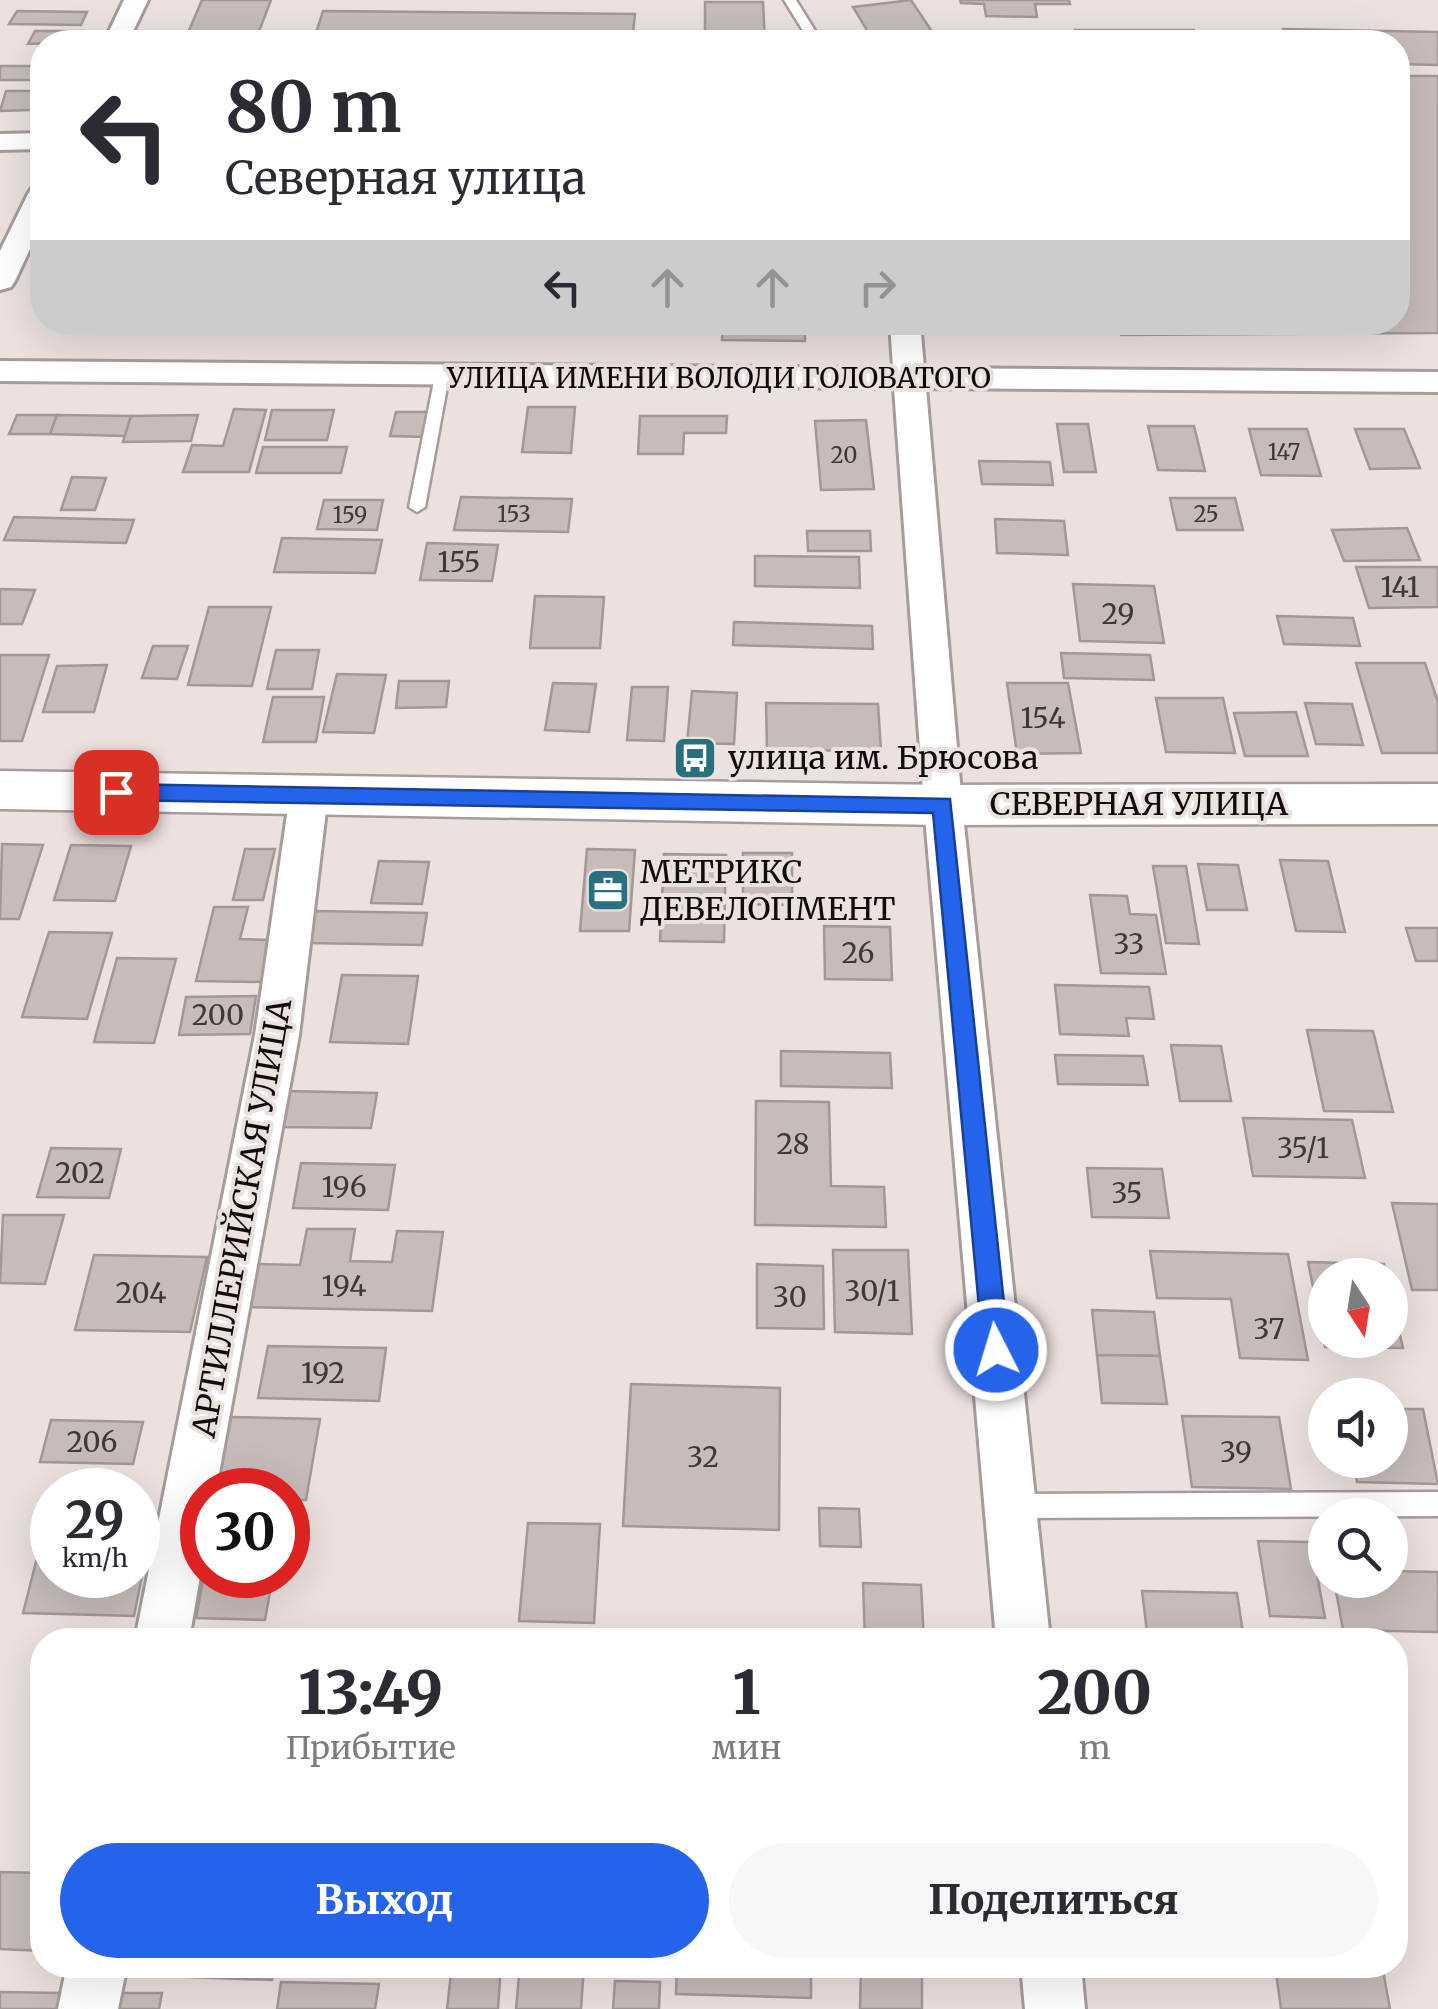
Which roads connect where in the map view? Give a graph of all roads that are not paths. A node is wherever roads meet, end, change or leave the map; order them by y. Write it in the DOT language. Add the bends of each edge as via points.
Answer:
graph roads {
  1 [pos="136,0"];
  2 [pos="790,0"];
  3 [pos="122,30"];
  4 [pos="809,30"];
  5 [pos="30,141"];
  6 [pos="0,142"];
  7 [pos="30,219"];
  8 [pos="0,281"];
  9 [pos="907,335"];
  10 [pos="0,371"];
  11 [pos="442,376"];
  12 [pos="910,380"];
  13 [pos="1438,382"];
  14 [pos="417,507"];
  15 [pos="0,790"];
  16 [pos="309,794"];
  17 [pos="1438,804"];
  18 [pos="942,805"];
  19 [pos="1438,1504"];
  20 [pos="1011,1506"];
  21 [pos="164,1628"];
  22 [pos="1022,1628"];
  23 [pos="94,1978"];
  24 [pos="1052,1978"];
  25 [pos="88,2009"];
  26 [pos="1055,2009"];
  1 -- 3 [label="street"];
  2 -- 4 [label="lane"];
  5 -- 6 [label="street"];
  7 -- 8 [label="street"];
  9 -- 12 [label="street"];
  10 -- 11 [label="street, УЛИЦА ИМЕНИ ВОЛОДИ ГОЛОВАТОГО"];
  11 -- 12 [label="street, УЛИЦА ИМЕНИ ВОЛОДИ ГОЛОВАТОГО"];
  11 -- 14 [label="lane"];
  12 -- 13 [label="street, УЛИЦА ИМЕНИ ВОЛОДИ ГОЛОВАТОГО"];
  12 -- 18 [label="street"];
  15 -- 16 [label="main road, СЕВЕРНАЯ УЛИЦА"];
  16 -- 18 [label="main road, СЕВЕРНАЯ УЛИЦА"];
  16 -- 21 [label="street, АРТИЛЛЕРИЙСКАЯ УЛИЦА" via="277,1034"];
  17 -- 18 [label="main road, СЕВЕРНАЯ УЛИЦА"];
  18 -- 20 [label="street"];
  19 -- 20 [label="lane"];
  20 -- 22 [label="street"];
  23 -- 25 [label="street"];
  24 -- 26 [label="street"];
}
